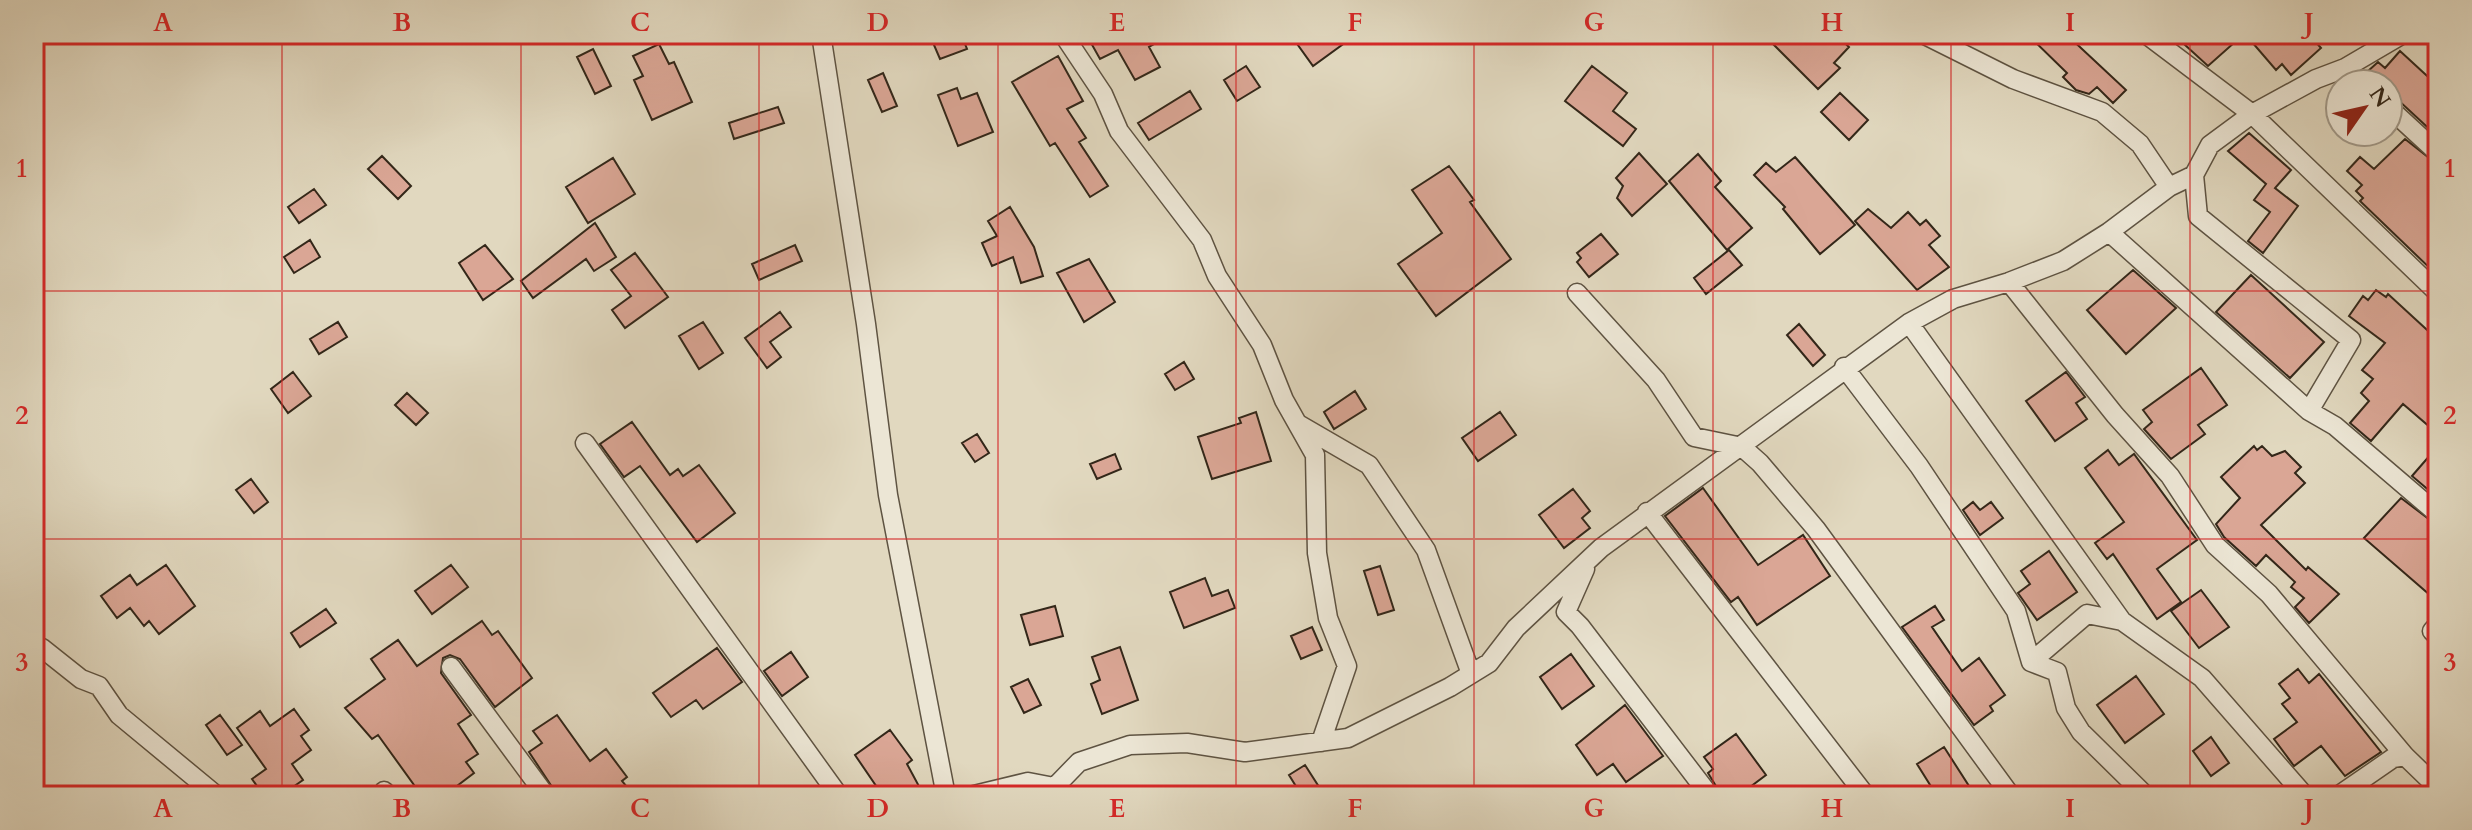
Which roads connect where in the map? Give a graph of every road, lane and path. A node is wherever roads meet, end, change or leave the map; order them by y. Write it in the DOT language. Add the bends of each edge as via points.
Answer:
graph roads {
  1 [pos="821,34"];
  2 [pos="1063,34"];
  3 [pos="1923,34"];
  4 [pos="2146,34"];
  5 [pos="2403,34"];
  6 [pos="2345,68"];
  7 [pos="2324,76"];
  8 [pos="2252,114"];
  9 [pos="2404,122"];
  10 [pos="2438,153"];
  11 [pos="2194,175"];
  12 [pos="2169,187"];
  13 [pos="2109,232"];
  14 [pos="2009,282"];
  15 [pos="1577,293"];
  16 [pos="2438,293"];
  17 [pos="1909,323"];
  18 [pos="1844,367"];
  19 [pos="2309,411"];
  20 [pos="1300,425"];
  21 [pos="585,443"];
  22 [pos="1742,447"];
  23 [pos="1647,512"];
  24 [pos="2437,512"];
  25 [pos="1589,559"];
  26 [pos="2122,621"];
  27 [pos="2438,624"];
  28 [pos="2438,637"];
  29 [pos="42,648"];
  30 [pos="2031,662"];
  31 [pos="451,667"];
  32 [pos="1471,674"];
  33 [pos="1321,742"];
  34 [pos="2405,756"];
  35 [pos="2438,788"];
  36 [pos="1050,792"];
  37 [pos="217,796"];
  38 [pos="546,796"];
  39 [pos="839,796"];
  40 [pos="946,796"];
  41 [pos="970,796"];
  42 [pos="1710,796"];
  43 [pos="1866,796"];
  44 [pos="2011,796"];
  45 [pos="2146,796"];
  46 [pos="2305,796"];
  47 [pos="2338,796"];
  1 -- 40 [label="street" via="888,495"];
  2 -- 20 [label="street" via="1103,94 1119,131 1202,240"];
  3 -- 12 [label="street" via="2013,79 2102,112 2140,144"];
  4 -- 8 [label="street"];
  5 -- 6 [label="street"];
  7 -- 8 [label="street"];
  8 -- 11 [label="street" via="2210,145"];
  8 -- 16 [label="street"];
  9 -- 10 [label="street"];
  11 -- 12 [label="street"];
  11 -- 19 [label="street" via="2198,216 2351,340"];
  12 -- 13 [label="street"];
  13 -- 14 [label="street" via="2063,261"];
  13 -- 19 [label="street"];
  14 -- 17 [label="street" via="1953,299"];
  14 -- 34 [label="street" via="2170,476 2215,545 2269,594"];
  15 -- 22 [label="street" via="1656,380 1694,437"];
  17 -- 18 [label="street"];
  17 -- 26 [label="street"];
  18 -- 22 [label="street"];
  18 -- 30 [label="street" via="1919,466 2016,611"];
  19 -- 24 [label="street" via="2335,426"];
  20 -- 32 [label="street" via="1369,465 1426,550"];
  20 -- 33 [label="street" via="1315,455 1317,553 1328,618 1347,666"];
  21 -- 39 [label="street"];
  22 -- 23 [label="street"];
  22 -- 44 [label="street" via="1816,529"];
  23 -- 25 [label="street"];
  23 -- 43 [label="street"];
  25 -- 32 [label="street" via="1516,628 1489,663"];
  25 -- 42 [label="street" via="1566,612"];
  26 -- 30 [label="street" via="2087,614"];
  26 -- 46 [label="street" via="2202,678"];
  27 -- 28 [label="street" via="2432,631"];
  29 -- 37 [label="street" via="81,679 99,686 119,715"];
  30 -- 45 [label="street" via="2057,672 2066,708 2081,732"];
  31 -- 38 [label="street"];
  32 -- 33 [label="street" via="1348,738"];
  33 -- 36 [label="street" via="1245,752 1187,743 1130,745 1079,762"];
  34 -- 35 [label="street"];
  34 -- 47 [label="street" via="2393,758"];
  36 -- 41 [label="street" via="1028,782"];
}
